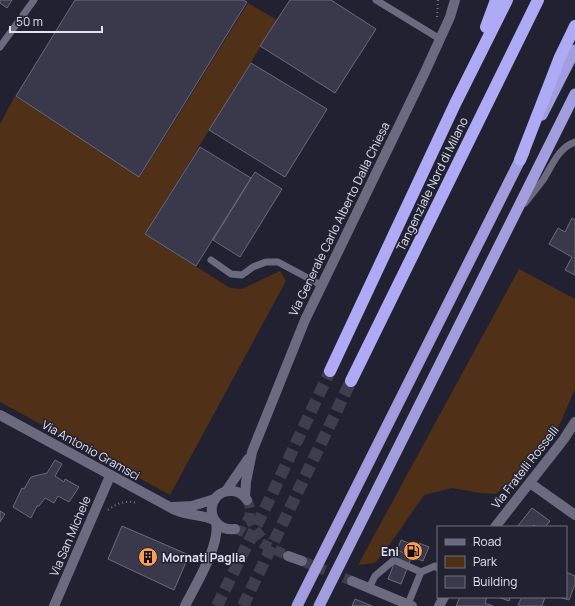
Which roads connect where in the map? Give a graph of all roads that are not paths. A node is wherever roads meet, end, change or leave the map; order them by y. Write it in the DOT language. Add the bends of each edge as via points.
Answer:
graph roads {
  1 [pos="34,0"];
  2 [pos="376,0"];
  3 [pos="455,0"];
  4 [pos="496,0"];
  5 [pos="507,0"];
  6 [pos="538,0"];
  7 [pos="575,26"];
  8 [pos="435,37"];
  9 [pos="0,47"];
  10 [pos="575,50"];
  11 [pos="575,94"];
  12 [pos="455,104"];
  13 [pos="575,142"];
  14 [pos="520,160"];
  15 [pos="512,219"];
  16 [pos="211,260"];
  17 [pos="321,285"];
  18 [pos="330,371"];
  19 [pos="350,381"];
  20 [pos="0,415"];
  21 [pos="575,422"];
  22 [pos="252,452"];
  23 [pos="110,476"];
  24 [pos="530,483"];
  25 [pos="226,491"];
  26 [pos="215,499"];
  27 [pos="170,507"];
  28 [pos="574,514"];
  29 [pos="215,521"];
  30 [pos="496,526"];
  31 [pos="211,555"];
  32 [pos="288,556"];
  33 [pos="302,561"];
  34 [pos="437,567"];
  35 [pos="421,572"];
  36 [pos="352,581"];
  37 [pos="369,588"];
  38 [pos="410,605"];
  39 [pos="54,606"];
  40 [pos="185,606"];
  41 [pos="297,606"];
  42 [pos="319,606"];
  1 -- 9 [label="lane"];
  2 -- 8 [label="lane"];
  3 -- 8 [label="street, Via Generale Carlo Alberto Dalla Chiesa"];
  4 -- 12 [label="highway"];
  5 -- 12 [label="highway, Tangenziale Nord di Milano"];
  6 -- 19 [label="highway, Tangenziale Nord di Milano"];
  7 -- 14 [label="highway" via="560,57"];
  8 -- 17 [label="street, Via Generale Carlo Alberto Dalla Chiesa"];
  10 -- 14 [label="highway"];
  11 -- 15 [label="highway"];
  12 -- 18 [label="highway, Tangenziale Nord di Milano"];
  13 -- 15 [label="lane" via="562,150 543,180"];
  14 -- 41 [label="highway"];
  15 -- 42 [label="highway"];
  16 -- 17 [label="lane" via="231,274 242,275 266,262 278,262"];
  17 -- 22 [label="street, Via Generale Carlo Alberto Dalla Chiesa" via="304,320"];
  20 -- 23 [label="street, Via Antonio Gramsci"];
  21 -- 24 [label="street, Via Fratelli Rosselli"];
  22 -- 25 [label="street, Via Generale Carlo Alberto Dalla Chiesa"];
  22 -- 25 [label="street, Via Generale Carlo Alberto Dalla Chiesa" via="246,482 247,499 237,492"];
  23 -- 27 [label="street, Via Antonio Gramsci"];
  23 -- 39 [label="street, Via San Michele"];
  24 -- 28 [label="street"];
  24 -- 30 [label="street, Via Fratelli Rosselli"];
  25 -- 26 [label="street, Via Generale Carlo Alberto Dalla Chiesa"];
  26 -- 27 [label="street, Via Antonio Gramsci" via="192,506"];
  26 -- 29 [label="street" via="212,511"];
  27 -- 29 [label="street, Via Antonio Gramsci" via="181,513 204,516"];
  29 -- 31 [label="street" via="216,538"];
  29 -- 31 [label="street, Via Antonio Gramsci" via="224,528 233,529"];
  31 -- 40 [label="street"];
  32 -- 33 [label="street"];
  34 -- 35 [label="lane"];
  35 -- 37 [label="lane" via="394,560 375,576"];
  35 -- 38 [label="lane"];
  36 -- 37 [label="street"];
  37 -- 38 [label="street"];
}
